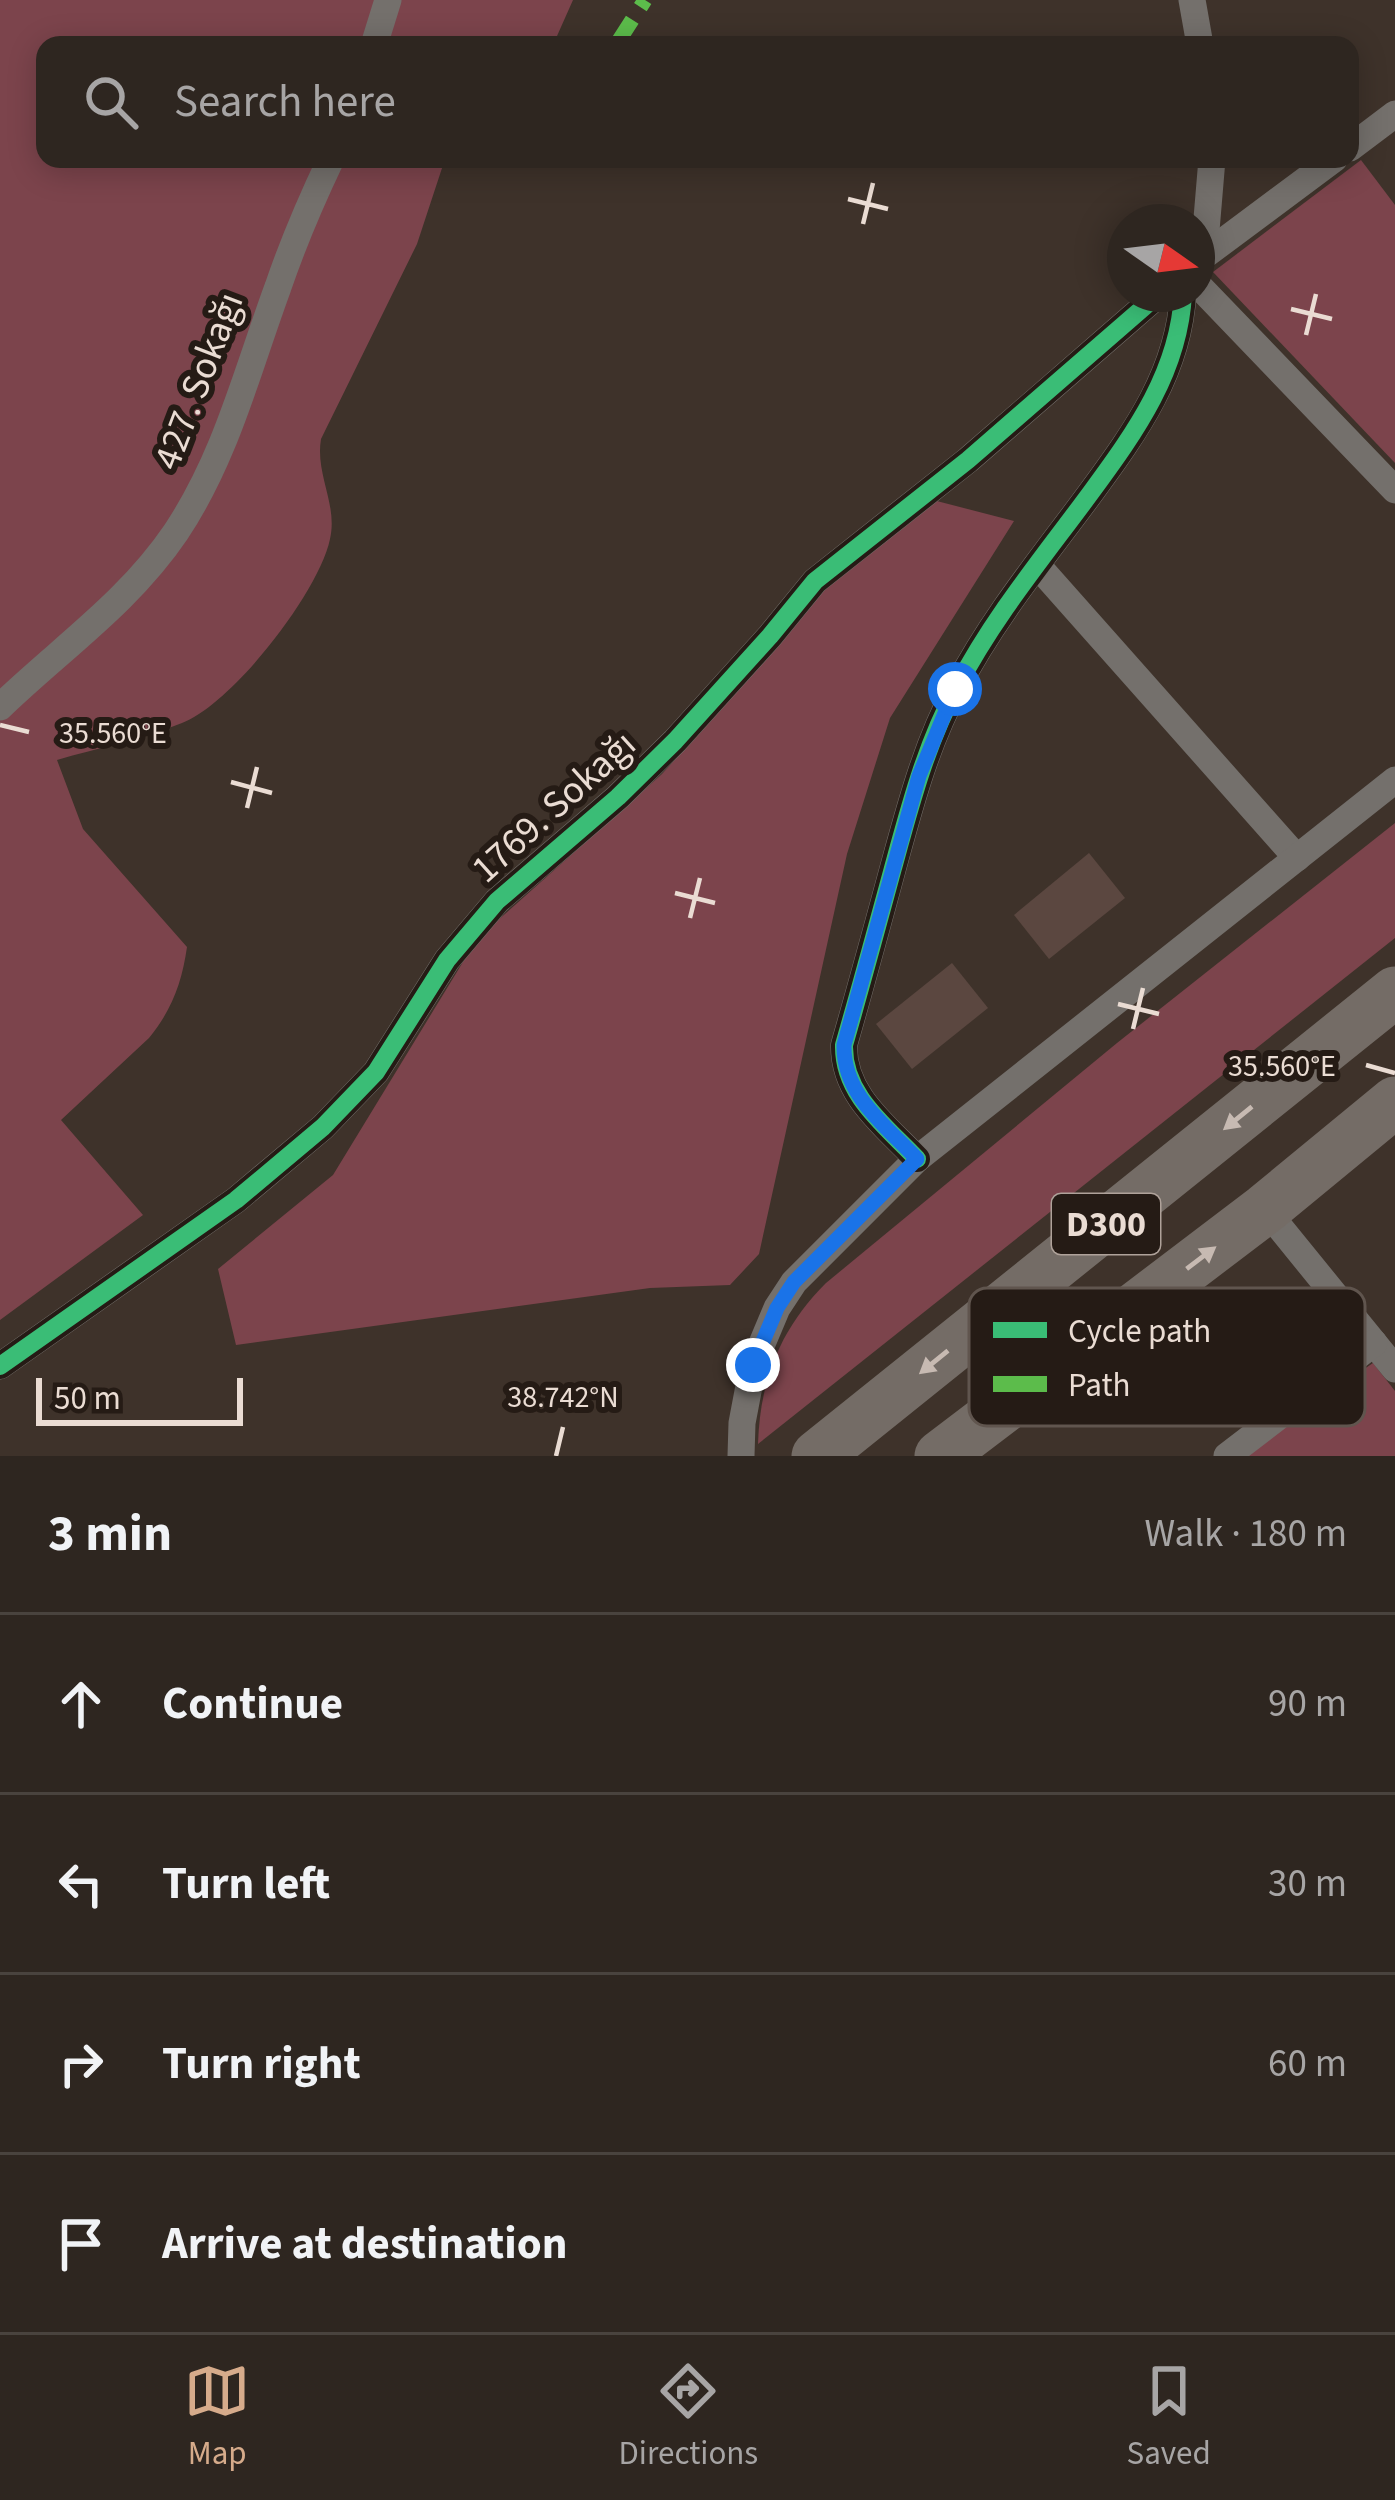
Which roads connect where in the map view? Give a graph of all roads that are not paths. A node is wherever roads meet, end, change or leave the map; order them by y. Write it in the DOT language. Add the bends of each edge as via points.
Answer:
graph roads {
  1 [pos="388,0"];
  2 [pos="1192,0"];
  3 [pos="377,36"];
  4 [pos="1198,36"];
  5 [pos="1391,126"];
  6 [pos="1359,143"];
  7 [pos="327,168"];
  8 [pos="1211,168"];
  9 [pos="1322,168"];
  10 [pos="1207,204"];
  11 [pos="1215,248"];
  12 [pos="1215,303"];
  13 [pos="1138,312"];
  14 [pos="1180,312"];
  15 [pos="1395,490"];
  16 [pos="1036,565"];
  17 [pos="0,707"];
  18 [pos="1395,780"];
  19 [pos="1297,858"];
  20 [pos="1395,992"];
  21 [pos="1395,1102"];
  22 [pos="917,1159"];
  23 [pos="1265,1209"];
  24 [pos="1026,1288"];
  25 [pos="1161,1288"];
  26 [pos="1329,1288"];
  27 [pos="1365,1332"];
  28 [pos="969,1334"];
  29 [pos="1374,1343"];
  30 [pos="1365,1350"];
  31 [pos="0,1366"];
  32 [pos="1395,1369"];
  33 [pos="979,1426"];
  34 [pos="1266,1426"];
  35 [pos="741,1456"];
  36 [pos="817,1456"];
  37 [pos="940,1456"];
  38 [pos="1227,1456"];
  1 -- 3 [label="street"];
  2 -- 4 [label="street"];
  5 -- 6 [label="street"];
  7 -- 17 [label="street, 427. Sokağı" via="220,451 176,531 117,604"];
  8 -- 10 [label="street"];
  9 -- 11 [label="street"];
  12 -- 15 [label="street"];
  13 -- 31 [label="street, 1769. Sokağı" via="814,581 675,741 484,915 376,1072 337,1114 236,1200"];
  14 -- 16 [label="street" via="1155,396"];
  16 -- 19 [label="street"];
  16 -- 22 [label="street" via="979,646 935,733 844,1045 855,1093"];
  18 -- 19 [label="street"];
  19 -- 22 [label="street"];
  20 -- 24 [label="highway, D300, one-way"];
  21 -- 23 [label="highway, D300"];
  22 -- 35 [label="street" via="777,1308 746,1394"];
  25 -- 23 [label="highway, D300, one-way"];
  23 -- 26 [label="street"];
  27 -- 29 [label="street"];
  28 -- 36 [label="highway, D300, one-way"];
  29 -- 30 [label="street"];
  29 -- 32 [label="street"];
  37 -- 33 [label="highway, D300, one-way"];
  34 -- 38 [label="street"];
}
